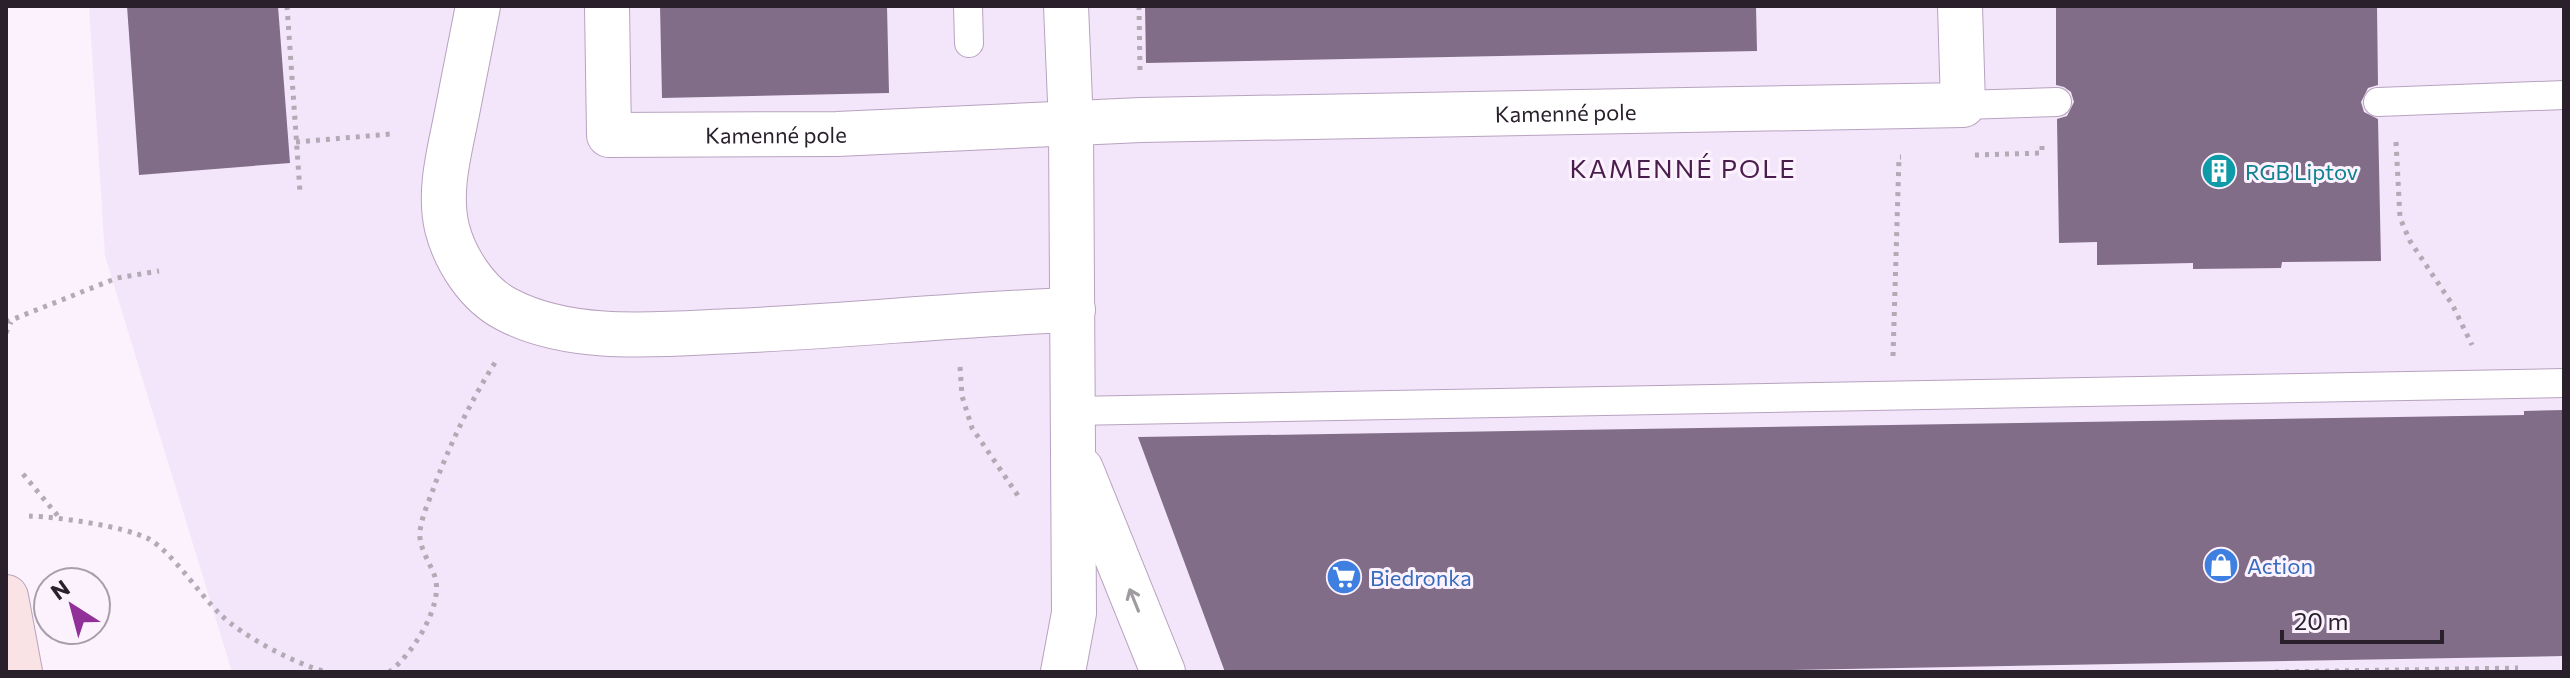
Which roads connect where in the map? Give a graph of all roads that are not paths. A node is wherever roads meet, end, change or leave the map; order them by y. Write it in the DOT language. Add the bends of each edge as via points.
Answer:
graph roads {
  1 [pos="478,6"];
  2 [pos="607,6"];
  3 [pos="968,6"];
  4 [pos="1066,6"];
  5 [pos="1960,6"];
  6 [pos="969,43"];
  7 [pos="2564,95"];
  8 [pos="2048,102"];
  9 [pos="2386,102"];
  10 [pos="1963,105"];
  11 [pos="1071,125"];
  12 [pos="1073,310"];
  13 [pos="2564,383"];
  14 [pos="1072,430"];
  15 [pos="8,607"];
  16 [pos="20,672"];
  17 [pos="1063,672"];
  18 [pos="1163,672"];
  1 -- 12 [label="street" via="444,199 456,253 477,286 504,309 581,332 687,333"];
  2 -- 11 [label="street, Kamenné pole" via="609,135"];
  3 -- 6 [label="lane"];
  4 -- 11 [label="street"];
  5 -- 10 [label="street"];
  7 -- 9 [label="lane"];
  8 -- 10 [label="lane"];
  10 -- 11 [label="street, Kamenné pole"];
  11 -- 12 [label="street"];
  12 -- 14 [label="street"];
  13 -- 14 [label="lane"];
  14 -- 17 [label="street" via="1074,613"];
  18 -- 14 [label="street, one-way"];
  15 -- 16 [label="main road"];
}
